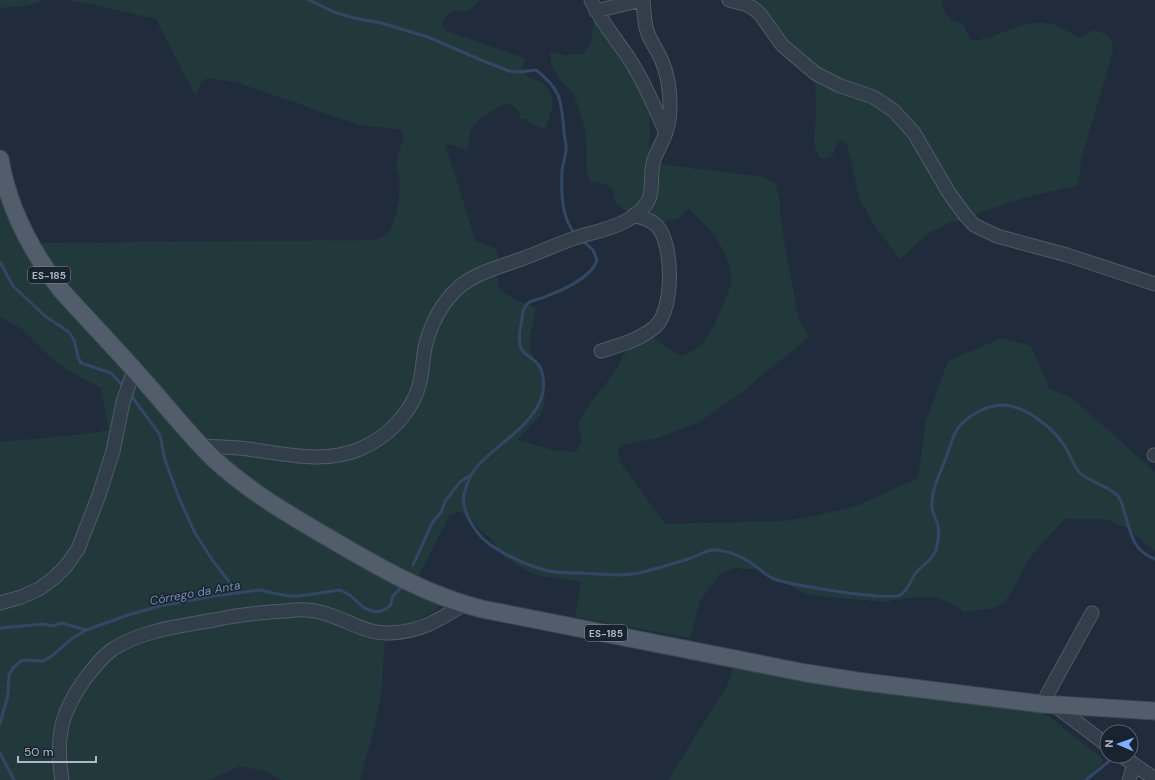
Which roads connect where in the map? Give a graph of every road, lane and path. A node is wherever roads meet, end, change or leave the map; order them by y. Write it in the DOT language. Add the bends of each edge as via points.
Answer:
graph roads {
  1 [pos="642,0"];
  2 [pos="729,0"];
  3 [pos="594,5"];
  4 [pos="666,133"];
  5 [pos="0,159"];
  6 [pos="634,215"];
  7 [pos="1155,284"];
  8 [pos="601,351"];
  9 [pos="134,370"];
  10 [pos="201,446"];
  11 [pos="0,604"];
  12 [pos="463,605"];
  13 [pos="1092,613"];
  14 [pos="1048,704"];
  15 [pos="1155,711"];
  16 [pos="1099,739"];
  17 [pos="1134,765"];
  18 [pos="1155,779"];
  19 [pos="62,780"];
  20 [pos="1129,780"];
  1 -- 3 [label="street"];
  1 -- 4 [label="street" via="648,34 662,60 668,89 670,105"];
  2 -- 7 [label="street" via="748,5 760,14 782,45 815,73 873,98 893,110 914,133 949,192 974,225 997,236 1067,255"];
  3 -- 4 [label="street" via="649,93"];
  4 -- 6 [label="street" via="653,164 648,202"];
  5 -- 9 [label="main road, ES-185" via="4,180 16,214 40,261 61,290"];
  6 -- 8 [label="street" via="657,225 662,234 670,267 666,309 661,319 648,332"];
  6 -- 10 [label="street" via="609,228 577,237 476,276 458,288 439,311 432,326 426,344 420,382 410,407 390,430 373,443 347,454 322,457"];
  9 -- 10 [label="main road, ES-185"];
  9 -- 11 [label="street" via="123,402 111,458 78,549 54,578 21,597"];
  10 -- 12 [label="main road, ES-185" via="240,480 281,510 428,592"];
  12 -- 14 [label="main road, ES-185" via="806,673"];
  12 -- 19 [label="street" via="431,624 406,632 372,632 321,612 274,611 240,615 150,633 130,641 98,662 74,695 61,727 59,763"];
  13 -- 14 [label="street"];
  14 -- 15 [label="main road, ES-185"];
  14 -- 16 [label="street"];
  17 -- 18 [label="street"];
  17 -- 20 [label="street"];
}
